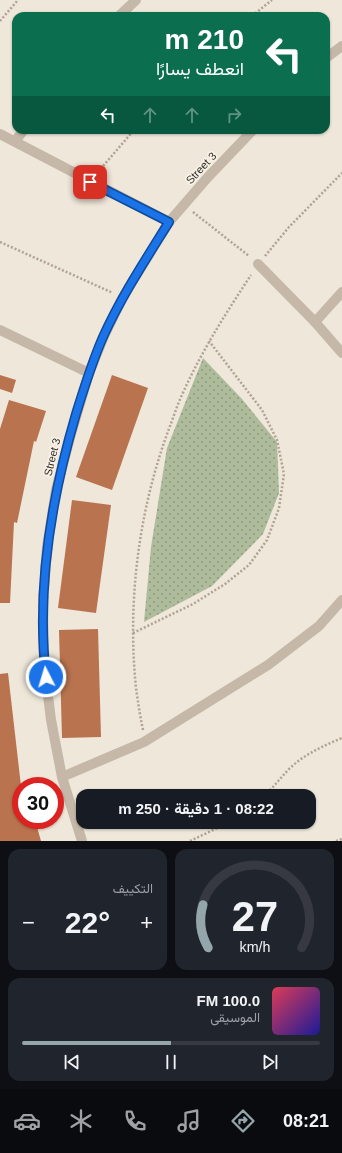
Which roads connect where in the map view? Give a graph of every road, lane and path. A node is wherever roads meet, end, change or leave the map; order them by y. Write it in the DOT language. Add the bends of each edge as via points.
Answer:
graph roads {
  1 [pos="18,0"];
  2 [pos="136,0"];
  3 [pos="272,0"];
  4 [pos="123,12"];
  5 [pos="257,12"];
  6 [pos="0,21"];
  7 [pos="342,46"];
  8 [pos="330,55"];
  9 [pos="0,134"];
  10 [pos="21,134"];
  11 [pos="131,134"];
  12 [pos="249,134"];
  13 [pos="15,141"];
  14 [pos="342,173"];
  15 [pos="90,182"];
  16 [pos="184,205"];
  17 [pos="169,222"];
  18 [pos="0,242"];
  19 [pos="258,264"];
  20 [pos="342,292"];
  21 [pos="123,297"];
  22 [pos="315,322"];
  23 [pos="0,330"];
  24 [pos="209,342"];
  25 [pos="342,353"];
  26 [pos="89,373"];
  27 [pos="342,600"];
  28 [pos="133,633"];
  29 [pos="342,738"];
  30 [pos="144,742"];
  31 [pos="62,777"];
  32 [pos="64,783"];
  33 [pos="270,789"];
  34 [pos="215,829"];
  35 [pos="342,839"];
  36 [pos="82,841"];
  37 [pos="190,841"];
  38 [pos="336,841"];
  1 -- 6 [label="path"];
  2 -- 4 [label="street"];
  3 -- 5 [label="path"];
  7 -- 8 [label="street"];
  9 -- 13 [label="street"];
  10 -- 13 [label="street"];
  11 -- 15 [label="path"];
  12 -- 16 [label="street, Street 3"];
  13 -- 15 [label="street"];
  14 -- 19 [label="path" via="289,227"];
  15 -- 17 [label="street"];
  16 -- 17 [label="street, Street 3"];
  16 -- 19 [label="path"];
  17 -- 21 [label="street, Street 3"];
  18 -- 21 [label="path"];
  19 -- 22 [label="street"];
  19 -- 24 [label="path"];
  20 -- 22 [label="street"];
  21 -- 26 [label="street, Street 3"];
  22 -- 25 [label="street"];
  23 -- 26 [label="street"];
  24 -- 28 [label="path" via="181,396 160,453 145,512 136,572"];
  24 -- 28 [label="path" via="262,410 277,440 284,474 279,508 267,540 249,565 193,604"];
  26 -- 31 [label="street, Street 3" via="56,490 47,547 43,605 44,663"];
  27 -- 30 [label="street" via="319,626 268,665"];
  28 -- 30 [label="path" via="136,687"];
  29 -- 33 [label="path" via="320,747 299,760"];
  30 -- 31 [label="street"];
  32 -- 36 [label="street, Street 3"];
  34 -- 37 [label="path"];
  35 -- 38 [label="path"];
}
